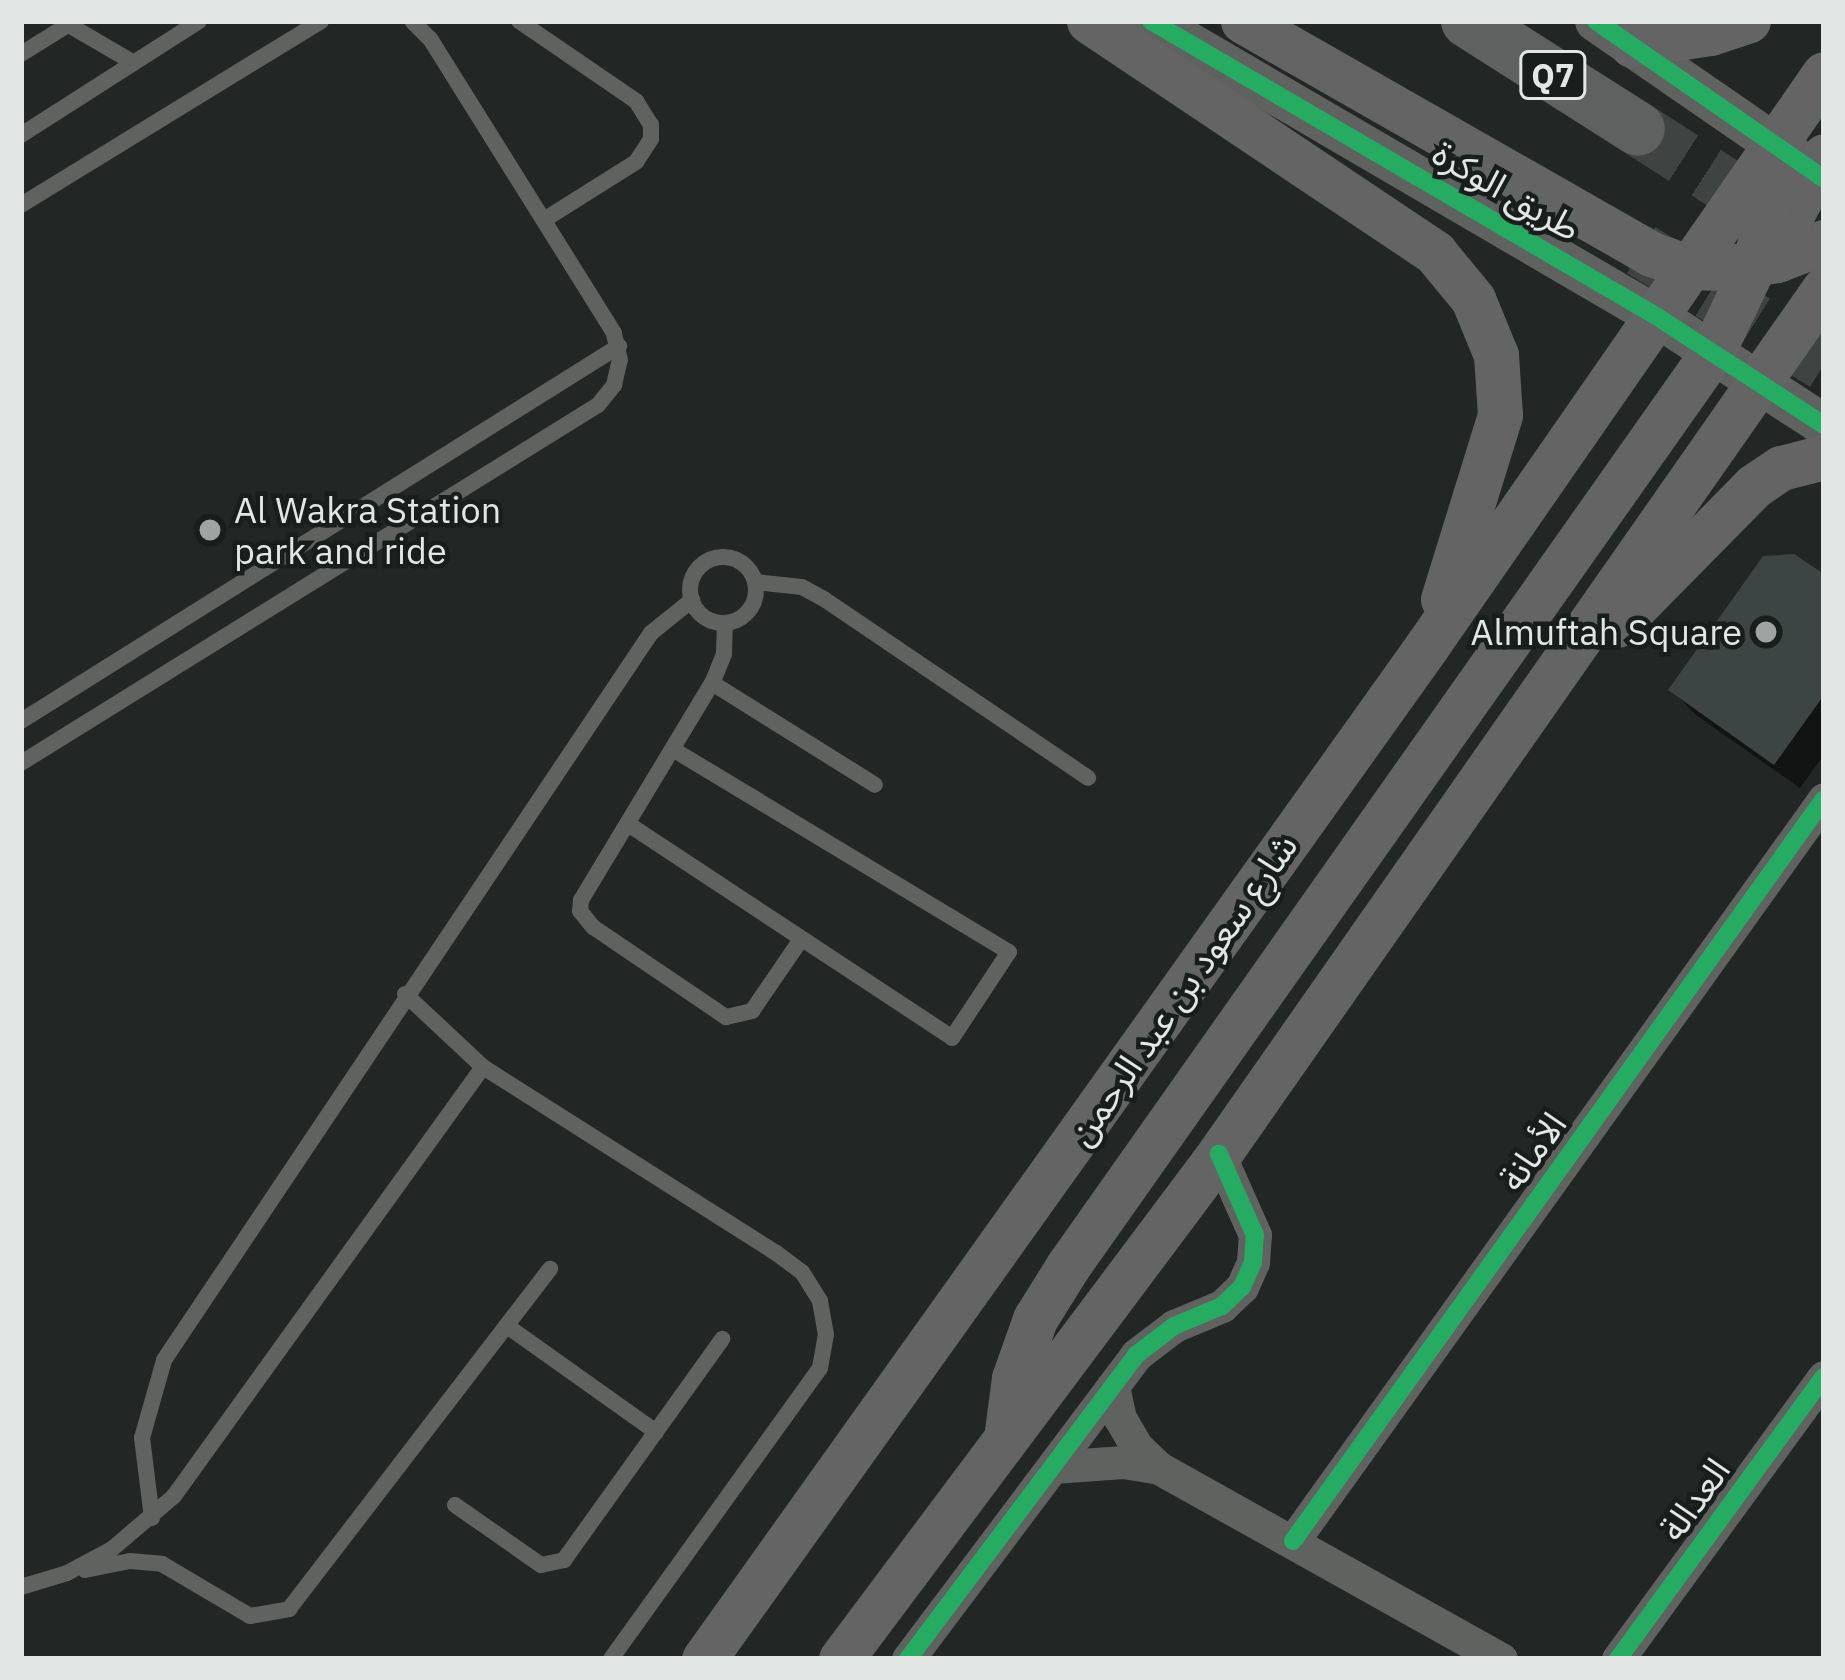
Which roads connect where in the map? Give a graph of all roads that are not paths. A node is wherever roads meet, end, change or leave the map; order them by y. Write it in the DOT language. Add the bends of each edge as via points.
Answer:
graph roads {
  1 [pos="199,21"];
  2 [pos="321,21"];
  3 [pos="412,21"];
  4 [pos="519,21"];
  5 [pos="1089,21"];
  6 [pos="1151,21"];
  7 [pos="1243,21"];
  8 [pos="1468,21"];
  9 [pos="1748,21"];
  10 [pos="72,23"];
  11 [pos="1614,33"];
  12 [pos="21,54"];
  13 [pos="134,63"];
  14 [pos="1824,74"];
  15 [pos="1638,129"];
  16 [pos="21,135"];
  17 [pos="1773,142"];
  18 [pos="1820,169"];
  19 [pos="21,205"];
  20 [pos="544,220"];
  21 [pos="1824,242"];
  22 [pos="1689,267"];
  23 [pos="1761,276"];
  24 [pos="1824,286"];
  25 [pos="1657,316"];
  26 [pos="619,346"];
  27 [pos="1712,353"];
  28 [pos="1760,385"];
  29 [pos="1824,425"];
  30 [pos="1824,458"];
  31 [pos="755,582"];
  32 [pos="692,600"];
  33 [pos="725,623"];
  34 [pos="1427,646"];
  35 [pos="712,683"];
  36 [pos="21,721"];
  37 [pos="1506,740"];
  38 [pos="673,749"];
  39 [pos="21,764"];
  40 [pos="1088,778"];
  41 [pos="875,785"];
  42 [pos="1824,799"];
  43 [pos="628,824"];
  44 [pos="800,941"];
  45 [pos="406,994"];
  46 [pos="483,1067"];
  47 [pos="1219,1154"];
  48 [pos="550,1269"];
  49 [pos="507,1326"];
  50 [pos="722,1339"];
  51 [pos="1823,1379"];
  52 [pos="1113,1386"];
  53 [pos="656,1432"];
  54 [pos="1005,1439"];
  55 [pos="1053,1467"];
  56 [pos="1160,1468"];
  57 [pos="455,1505"];
  58 [pos="152,1518"];
  59 [pos="1293,1541"];
  60 [pos="67,1573"];
  61 [pos="21,1587"];
  62 [pos="611,1659"];
  63 [pos="704,1659"];
  64 [pos="841,1659"];
  65 [pos="908,1659"];
  66 [pos="1501,1659"];
  67 [pos="1618,1659"];
  1 -- 13 [label="lane"];
  2 -- 19 [label="lane"];
  3 -- 20 [label="lane"];
  4 -- 20 [label="lane" via="636,101 651,125 636,162"];
  5 -- 34 [label="main road" via="1435,253 1473,299 1496,355 1500,415"];
  6 -- 25 [label="street, طريق الوكرة"];
  7 -- 22 [label="main road" via="1651,254"];
  8 -- 15 [label="highway, Q7"];
  9 -- 11 [label="main road" via="1710,34"];
  10 -- 12 [label="lane"];
  10 -- 13 [label="lane"];
  11 -- 17 [label="street"];
  13 -- 16 [label="lane"];
  14 -- 17 [label="main road, شارع سعود بن عبد الرحمن"];
  17 -- 18 [label="street"];
  17 -- 22 [label="main road, شارع سعود بن عبد الرحمن"];
  17 -- 23 [label="main road"];
  18 -- 23 [label="main road"];
  20 -- 26 [label="lane"];
  21 -- 23 [label="main road"];
  22 -- 23 [label="main road"];
  22 -- 25 [label="main road, شارع سعود بن عبد الرحمن"];
  23 -- 24 [label="main road"];
  23 -- 25 [label="main road"];
  23 -- 27 [label="main road"];
  23 -- 28 [label="main road"];
  24 -- 28 [label="main road"];
  25 -- 27 [label="street, طريق الوكرة"];
  25 -- 34 [label="main road, شارع سعود بن عبد الرحمن"];
  26 -- 36 [label="lane"];
  26 -- 39 [label="lane" via="614,385 598,405"];
  27 -- 28 [label="street, طريق الوكرة"];
  27 -- 54 [label="main road" via="1068,1266 1035,1319 1014,1378"];
  28 -- 29 [label="street, طريق الوكرة"];
  28 -- 37 [label="main road"];
  30 -- 37 [label="main road" via="1781,468 1731,506"];
  31 -- 32 [label="lane" via="732,558 710,560 694,576"];
  31 -- 33 [label="lane" via="746,614"];
  31 -- 40 [label="lane" via="802,587 824,599"];
  32 -- 33 [label="lane" via="704,617"];
  32 -- 45 [label="lane" via="652,633"];
  33 -- 35 [label="lane"];
  34 -- 63 [label="main road, شارع سعود بن عبد الرحمن"];
  35 -- 38 [label="lane"];
  35 -- 41 [label="lane"];
  37 -- 47 [label="main road"];
  38 -- 43 [label="lane"];
  38 -- 44 [label="lane" via="1009,952 952,1038"];
  42 -- 59 [label="street, الأمانة"];
  43 -- 44 [label="lane"];
  43 -- 44 [label="lane" via="580,911 714,1010 726,1017 752,1011"];
  45 -- 46 [label="lane"];
  45 -- 58 [label="lane" via="164,1360 142,1438"];
  46 -- 58 [label="lane" via="194,1472"];
  46 -- 62 [label="lane" via="775,1252 802,1272 820,1301 820,1367"];
  47 -- 52 [label="street" via="1255,1235 1247,1275 1222,1306 1154,1339"];
  47 -- 54 [label="main road"];
  48 -- 49 [label="lane"];
  49 -- 53 [label="lane"];
  49 -- 60 [label="lane" via="289,1609 250,1616 162,1564 130,1561"];
  50 -- 53 [label="lane"];
  51 -- 67 [label="street, العدالة"];
  52 -- 55 [label="street"];
  52 -- 56 [label="street" via="1128,1432"];
  53 -- 57 [label="lane" via="553,1565 530,1558"];
  54 -- 64 [label="main road"];
  55 -- 56 [label="street"];
  55 -- 65 [label="street"];
  56 -- 59 [label="street"];
  58 -- 60 [label="lane"];
  59 -- 66 [label="street"];
  60 -- 61 [label="lane"];
}
